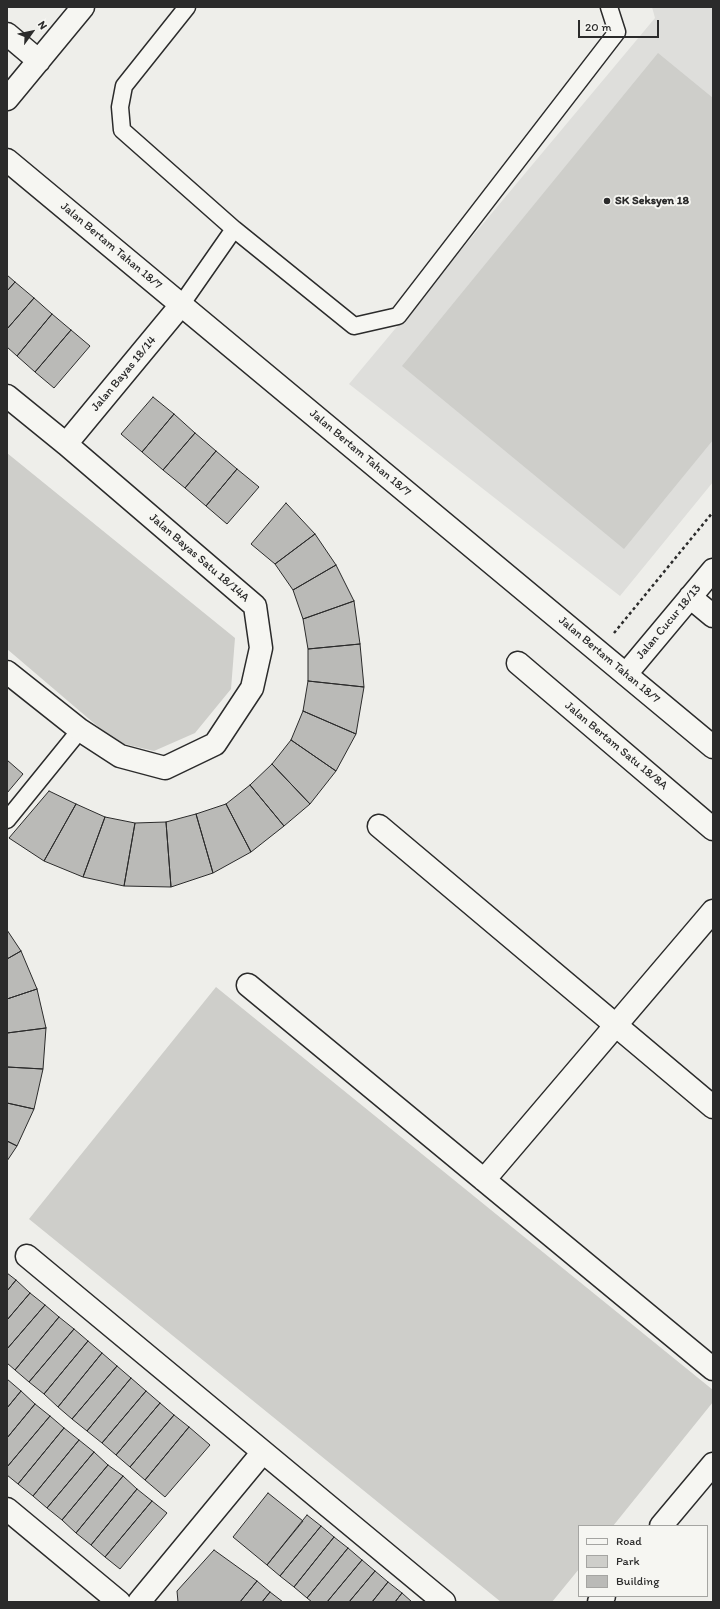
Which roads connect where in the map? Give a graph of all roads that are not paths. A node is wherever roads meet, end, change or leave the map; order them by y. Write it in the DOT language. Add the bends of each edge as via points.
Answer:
graph roads {
  1 [pos="83,7"];
  2 [pos="187,7"];
  3 [pos="609,7"];
  4 [pos="7,34"];
  5 [pos="39,61"];
  6 [pos="7,99"];
  7 [pos="7,160"];
  8 [pos="234,229"];
  9 [pos="181,305"];
  10 [pos="7,396"];
  11 [pos="66,444"];
  12 [pos="713,570"];
  13 [pos="690,597"];
  14 [pos="713,616"];
  15 [pos="518,664"];
  16 [pos="7,672"];
  17 [pos="626,674"];
  18 [pos="80,730"];
  19 [pos="713,747"];
  20 [pos="7,820"];
  21 [pos="379,826"];
  22 [pos="713,829"];
  23 [pos="713,911"];
  24 [pos="248,985"];
  25 [pos="616,1025"];
  26 [pos="713,1107"];
  27 [pos="484,1180"];
  28 [pos="27,1256"];
  29 [pos="713,1369"];
  30 [pos="263,1452"];
  31 [pos="713,1464"];
  32 [pos="7,1509"];
  33 [pos="663,1525"];
  34 [pos="119,1602"];
  35 [pos="139,1602"];
  36 [pos="444,1602"];
  1 -- 5 [label="street"];
  2 -- 8 [label="lane" via="124,86 120,107 122,130"];
  3 -- 8 [label="lane" via="617,32 398,316 354,326"];
  4 -- 5 [label="street"];
  5 -- 6 [label="street"];
  7 -- 9 [label="street, Jalan Bertam Tahan 18/7"];
  8 -- 9 [label="lane"];
  9 -- 11 [label="street, Jalan Bayas 18/14"];
  9 -- 17 [label="street, Jalan Bertam Tahan 18/7"];
  10 -- 11 [label="street, Jalan Bayas Satu 18/14A"];
  11 -- 18 [label="street, Jalan Bayas Satu 18/14A" via="255,606 261,648 252,688 215,744 165,768 120,756"];
  12 -- 13 [label="street, Jalan Cucur 18/13"];
  13 -- 14 [label="street"];
  13 -- 17 [label="street, Jalan Cucur 18/13"];
  15 -- 22 [label="street, Jalan Bertam Satu 18/8A"];
  16 -- 18 [label="street, Jalan Bayas Satu 18/14A"];
  17 -- 19 [label="street, Jalan Bertam Tahan 18/7"];
  18 -- 20 [label="lane"];
  21 -- 25 [label="street"];
  23 -- 25 [label="street"];
  24 -- 27 [label="street"];
  25 -- 26 [label="street"];
  25 -- 27 [label="street"];
  27 -- 29 [label="street"];
  28 -- 30 [label="street"];
  30 -- 35 [label="street"];
  30 -- 36 [label="street"];
  31 -- 33 [label="street"];
  32 -- 34 [label="street"];
}
